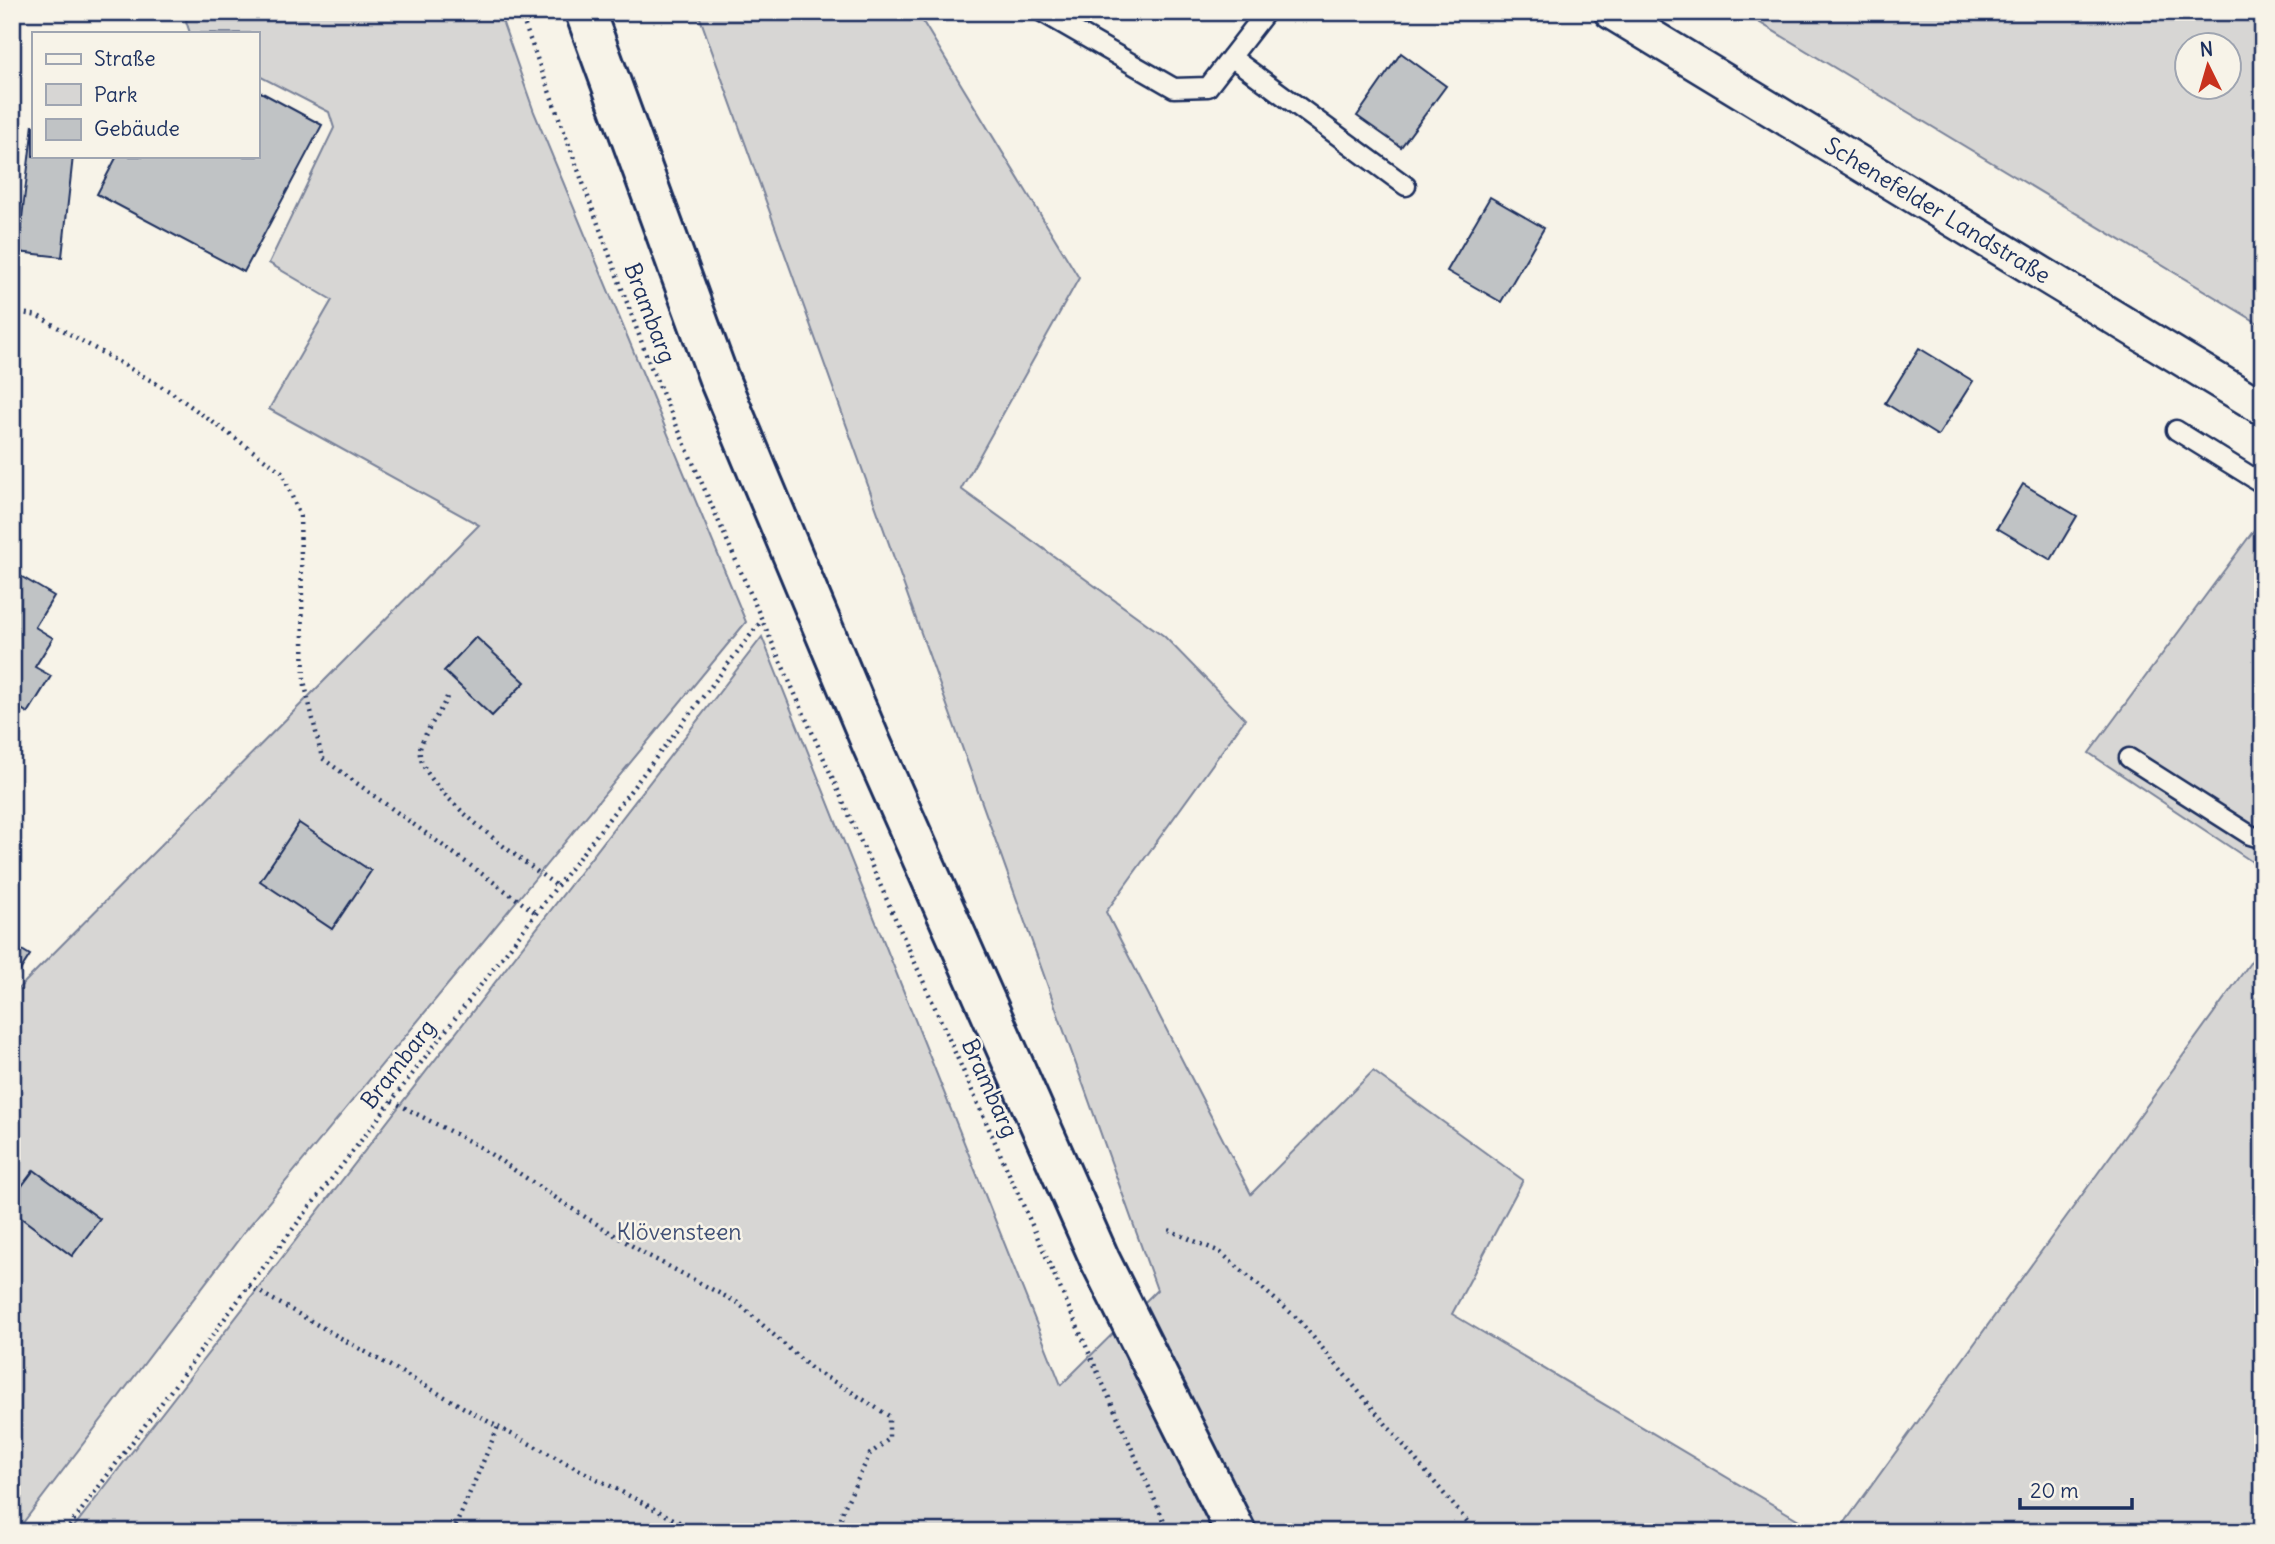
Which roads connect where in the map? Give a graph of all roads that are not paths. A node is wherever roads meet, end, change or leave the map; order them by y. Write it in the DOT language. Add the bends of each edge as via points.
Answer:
graph roads {
  1 [pos="585,12"];
  2 [pos="1042,12"];
  3 [pos="1266,12"];
  4 [pos="1611,12"];
  5 [pos="1231,57"];
  6 [pos="1406,186"];
  7 [pos="2263,408"];
  8 [pos="2176,430"];
  9 [pos="2263,484"];
  10 [pos="2129,758"];
  11 [pos="2263,839"];
  12 [pos="1236,1532"];
  1 -- 12 [label="main road" via="719,379 872,745 1100,1259"];
  2 -- 5 [label="lane" via="1174,88 1208,87"];
  3 -- 5 [label="lane"];
  4 -- 7 [label="street, Schenefelder Landstraße"];
  5 -- 6 [label="lane"];
  8 -- 9 [label="lane"];
  10 -- 11 [label="lane"];
}
